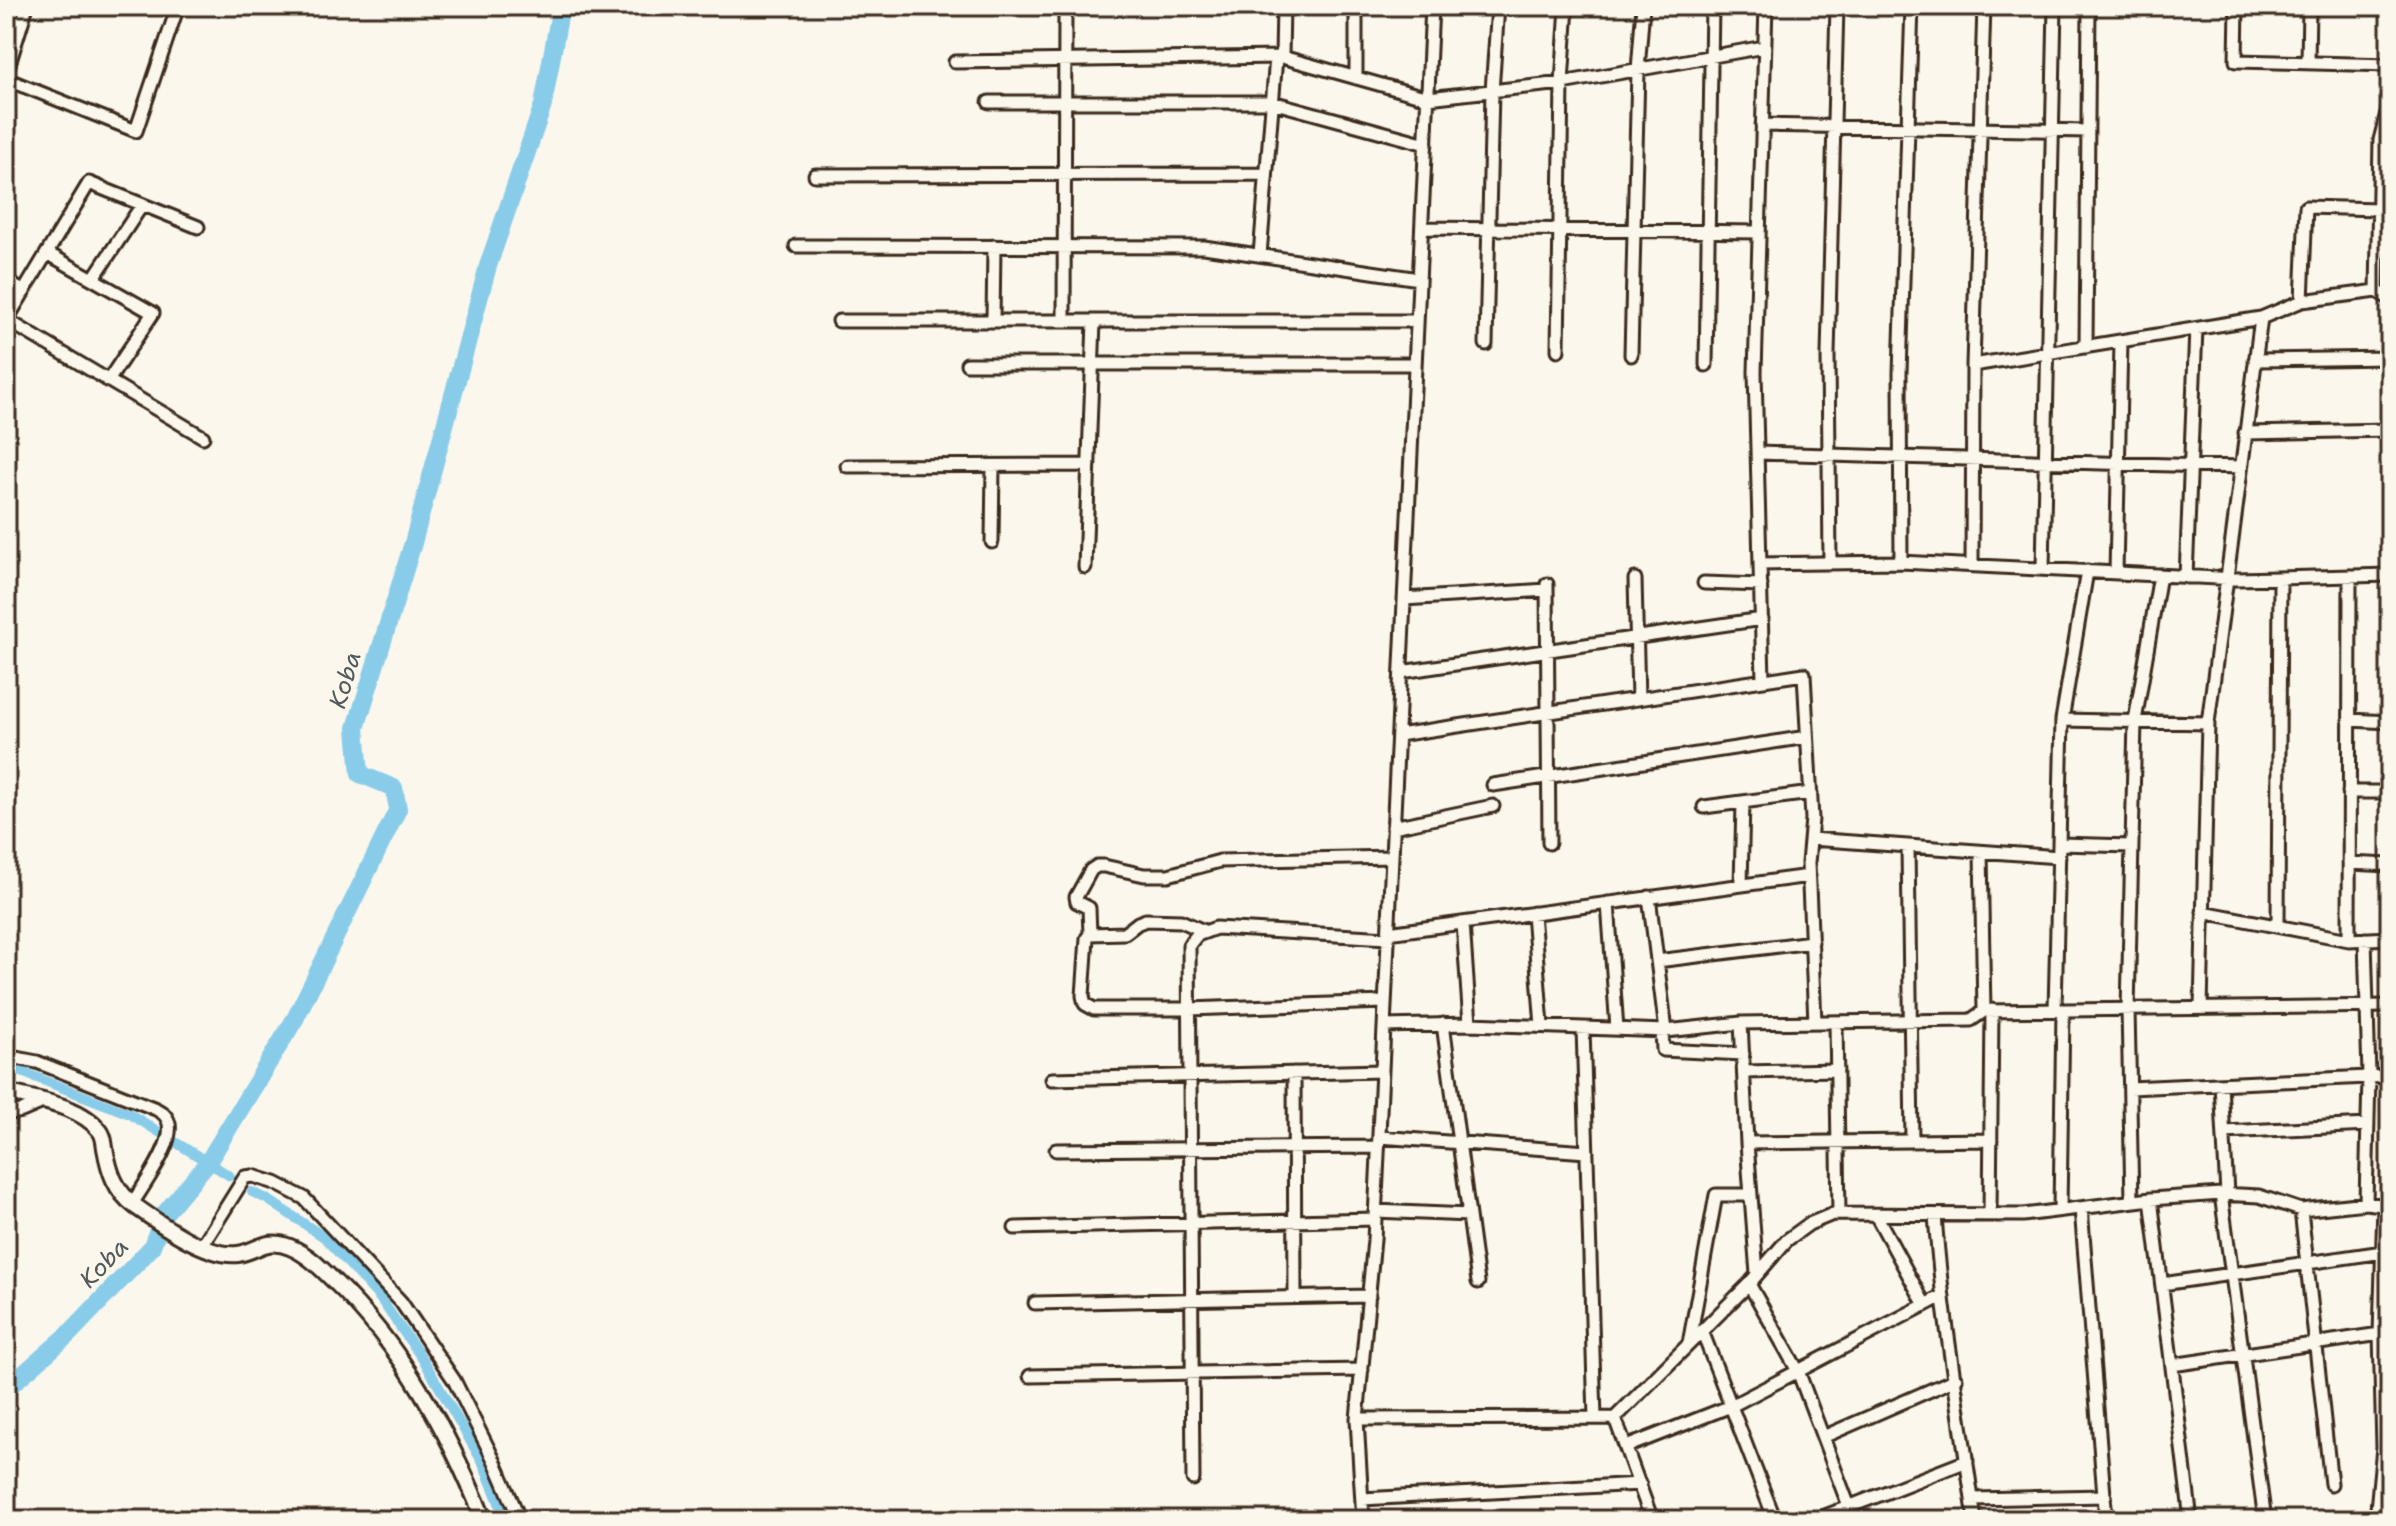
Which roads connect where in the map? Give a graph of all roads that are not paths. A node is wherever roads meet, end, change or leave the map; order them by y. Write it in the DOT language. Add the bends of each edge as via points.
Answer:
graph roads {
  1 [pos="27,6"];
  2 [pos="178,6"];
  3 [pos="1065,6"];
  4 [pos="1283,6"];
  5 [pos="1356,6"];
  6 [pos="1432,6"];
  7 [pos="1498,6"];
  8 [pos="1567,6"];
  9 [pos="1643,6"];
  10 [pos="1712,6"];
  11 [pos="1766,6"];
  12 [pos="1837,6"];
  13 [pos="1912,6"];
  14 [pos="1984,6"];
  15 [pos="2055,6"];
  16 [pos="2089,6"];
  17 [pos="2237,6"];
  18 [pos="2309,6"];
  19 [pos="1764,47"];
  20 [pos="1711,56"];
  21 [pos="1279,57"];
  22 [pos="1065,60"];
  23 [pos="955,62"];
  24 [pos="2308,63"];
  25 [pos="2390,65"];
  26 [pos="1638,70"];
  27 [pos="6,76"];
  28 [pos="1356,78"];
  29 [pos="1562,83"];
  30 [pos="1492,91"];
  31 [pos="1428,98"];
  32 [pos="2390,101"];
  33 [pos="989,102"];
  34 [pos="1065,102"];
  35 [pos="1272,102"];
  36 [pos="1762,125"];
  37 [pos="1834,127"];
  38 [pos="1908,128"];
  39 [pos="1980,129"];
  40 [pos="2053,130"];
  41 [pos="2088,131"];
  42 [pos="1426,144"];
  43 [pos="1266,174"];
  44 [pos="815,175"];
  45 [pos="1064,175"];
  46 [pos="142,205"];
  47 [pos="2379,209"];
  48 [pos="198,227"];
  49 [pos="1422,228"];
  50 [pos="1489,229"];
  51 [pos="1560,230"];
  52 [pos="1634,231"];
  53 [pos="1708,232"];
  54 [pos="1759,232"];
  55 [pos="796,246"];
  56 [pos="994,246"];
  57 [pos="1064,246"];
  58 [pos="47,253"];
  59 [pos="1260,255"];
  60 [pos="93,279"];
  61 [pos="1419,279"];
  62 [pos="6,281"];
  63 [pos="2377,291"];
  64 [pos="24,292"];
  65 [pos="2390,299"];
  66 [pos="2302,301"];
  67 [pos="2261,318"];
  68 [pos="6,321"];
  69 [pos="839,321"];
  70 [pos="993,321"];
  71 [pos="1064,321"];
  72 [pos="1094,321"];
  73 [pos="1417,321"];
  74 [pos="2196,329"];
  75 [pos="2121,341"];
  76 [pos="1486,344"];
  77 [pos="2086,347"];
  78 [pos="1558,350"];
  79 [pos="2049,353"];
  80 [pos="1631,355"];
  81 [pos="2390,358"];
  82 [pos="2255,360"];
  83 [pos="967,364"];
  84 [pos="1093,364"];
  85 [pos="1415,364"];
  86 [pos="1706,365"];
  87 [pos="1973,365"];
  88 [pos="108,381"];
  89 [pos="2390,430"];
  90 [pos="2245,433"];
  91 [pos="203,437"];
  92 [pos="1758,453"];
  93 [pos="1829,455"];
  94 [pos="1901,457"];
  95 [pos="1973,459"];
  96 [pos="2046,461"];
  97 [pos="2118,464"];
  98 [pos="1089,465"];
  99 [pos="2191,465"];
  100 [pos="847,466"];
  101 [pos="993,466"];
  102 [pos="2241,467"];
  103 [pos="992,542"];
  104 [pos="1901,562"];
  105 [pos="1830,563"];
  106 [pos="1760,564"];
  107 [pos="1972,565"];
  108 [pos="1085,567"];
  109 [pos="2043,569"];
  110 [pos="2087,571"];
  111 [pos="2116,573"];
  112 [pos="2160,575"];
  113 [pos="2390,575"];
  114 [pos="2350,576"];
  115 [pos="2186,577"];
  116 [pos="2280,578"];
  117 [pos="1635,579"];
  118 [pos="2226,579"];
  119 [pos="1704,583"];
  120 [pos="1761,585"];
  121 [pos="1404,599"];
  122 [pos="1762,619"];
  123 [pos="1636,638"];
  124 [pos="1547,651"];
  125 [pos="1401,672"];
  126 [pos="1763,680"];
  127 [pos="1638,699"];
  128 [pos="1548,713"];
  129 [pos="2062,720"];
  130 [pos="2349,720"];
  131 [pos="2135,721"];
  132 [pos="2390,722"];
  133 [pos="2208,723"];
  134 [pos="1398,735"];
  135 [pos="1807,737"];
  136 [pos="1548,776"];
  137 [pos="1493,785"];
  138 [pos="2349,792"];
  139 [pos="2390,792"];
  140 [pos="1811,793"];
  141 [pos="1743,802"];
  142 [pos="1493,806"];
  143 [pos="1704,807"];
  144 [pos="1393,827"];
  145 [pos="1811,839"];
  146 [pos="1549,843"];
  147 [pos="1908,846"];
  148 [pos="2132,846"];
  149 [pos="2059,851"];
  150 [pos="1981,852"];
  151 [pos="1392,857"];
  152 [pos="2349,863"];
  153 [pos="2390,865"];
  154 [pos="1809,876"];
  155 [pos="1741,885"];
  156 [pos="1649,897"];
  157 [pos="1608,903"];
  158 [pos="2203,912"];
  159 [pos="1533,913"];
  160 [pos="1463,923"];
  161 [pos="2278,926"];
  162 [pos="1204,931"];
  163 [pos="1090,934"];
  164 [pos="1388,936"];
  165 [pos="2390,938"];
  166 [pos="2365,939"];
  167 [pos="2349,940"];
  168 [pos="1812,942"];
  169 [pos="1657,961"];
  170 [pos="1385,1002"];
  171 [pos="2390,1006"];
  172 [pos="2367,1007"];
  173 [pos="2201,1008"];
  174 [pos="1189,1009"];
  175 [pos="2128,1009"];
  176 [pos="1988,1010"];
  177 [pos="2059,1010"];
  178 [pos="1910,1021"];
  179 [pos="1815,1022"];
  180 [pos="1836,1022"];
  181 [pos="1741,1023"];
  182 [pos="1443,1024"];
  183 [pos="1470,1024"];
  184 [pos="1384,1026"];
  185 [pos="1542,1026"];
  186 [pos="1583,1028"];
  187 [pos="1617,1029"];
  188 [pos="1664,1031"];
  189 [pos="1743,1054"];
  190 [pos="6,1056"];
  191 [pos="1837,1070"];
  192 [pos="1382,1071"];
  193 [pos="1744,1072"];
  194 [pos="1294,1073"];
  195 [pos="1190,1076"];
  196 [pos="2369,1076"];
  197 [pos="2390,1076"];
  198 [pos="1052,1079"];
  199 [pos="2221,1084"];
  200 [pos="2130,1088"];
  201 [pos="6,1092"];
  202 [pos="43,1102"];
  203 [pos="6,1114"];
  204 [pos="2368,1125"];
  205 [pos="2224,1132"];
  206 [pos="1991,1140"];
  207 [pos="1912,1141"];
  208 [pos="1378,1142"];
  209 [pos="1838,1142"];
  210 [pos="1459,1143"];
  211 [pos="1747,1143"];
  212 [pos="1294,1147"];
  213 [pos="1191,1149"];
  214 [pos="1056,1150"];
  215 [pos="1587,1152"];
  216 [pos="2224,1194"];
  217 [pos="1751,1195"];
  218 [pos="2151,1199"];
  219 [pos="2132,1201"];
  220 [pos="2366,1203"];
  221 [pos="2387,1206"];
  222 [pos="138,1207"];
  223 [pos="2081,1208"];
  224 [pos="2060,1210"];
  225 [pos="2301,1210"];
  226 [pos="1839,1214"];
  227 [pos="1375,1215"];
  228 [pos="1469,1215"];
  229 [pos="1876,1215"];
  230 [pos="1935,1215"];
  231 [pos="1990,1215"];
  232 [pos="1295,1221"];
  233 [pos="1191,1223"];
  234 [pos="1015,1228"];
  235 [pos="195,1244"];
  236 [pos="2383,1252"];
  237 [pos="2307,1263"];
  238 [pos="1757,1274"];
  239 [pos="2232,1274"];
  240 [pos="1478,1282"];
  241 [pos="1749,1284"];
  242 [pos="2162,1284"];
  243 [pos="1369,1296"];
  244 [pos="1942,1296"];
  245 [pos="1295,1297"];
  246 [pos="1192,1300"];
  247 [pos="1035,1303"];
  248 [pos="1925,1305"];
  249 [pos="1702,1331"];
  250 [pos="2380,1334"];
  251 [pos="2316,1343"];
  252 [pos="1689,1344"];
  253 [pos="2243,1354"];
  254 [pos="2172,1365"];
  255 [pos="1362,1370"];
  256 [pos="1798,1371"];
  257 [pos="1192,1373"];
  258 [pos="1030,1376"];
  259 [pos="1956,1379"];
  260 [pos="2386,1401"];
  261 [pos="1731,1406"];
  262 [pos="1595,1418"];
  263 [pos="1615,1418"];
  264 [pos="1357,1419"];
  265 [pos="1823,1437"];
  266 [pos="1626,1447"];
  267 [pos="1967,1461"];
  268 [pos="1193,1479"];
  269 [pos="1640,1484"];
  270 [pos="2331,1484"];
  271 [pos="2105,1496"];
  272 [pos="1362,1499"];
  273 [pos="1972,1499"];
  274 [pos="1849,1507"];
  275 [pos="484,1520"];
  276 [pos="520,1520"];
  277 [pos="1363,1520"];
  278 [pos="1652,1520"];
  279 [pos="1775,1520"];
  280 [pos="1815,1520"];
  281 [pos="1854,1520"];
  282 [pos="1975,1520"];
  283 [pos="2106,1520"];
  284 [pos="2191,1520"];
  285 [pos="2265,1520"];
  286 [pos="2376,1520"];
  1 -- 27 [label="street"];
  2 -- 27 [label="street" via="136,131"];
  3 -- 22 [label="street"];
  4 -- 21 [label="street"];
  5 -- 28 [label="street"];
  6 -- 31 [label="street"];
  7 -- 30 [label="street"];
  8 -- 29 [label="street"];
  9 -- 26 [label="street"];
  10 -- 20 [label="street"];
  11 -- 19 [label="street"];
  12 -- 37 [label="street"];
  13 -- 38 [label="street"];
  14 -- 39 [label="street"];
  15 -- 40 [label="street"];
  16 -- 41 [label="street"];
  17 -- 24 [label="street" via="2236,61"];
  18 -- 24 [label="street"];
  19 -- 20 [label="street"];
  19 -- 36 [label="street"];
  20 -- 26 [label="street"];
  20 -- 53 [label="street"];
  21 -- 22 [label="street"];
  21 -- 28 [label="street"];
  21 -- 35 [label="street"];
  22 -- 23 [label="street"];
  22 -- 34 [label="street"];
  24 -- 25 [label="street"];
  26 -- 29 [label="street"];
  26 -- 52 [label="street"];
  28 -- 31 [label="street"];
  29 -- 30 [label="street"];
  29 -- 51 [label="street"];
  30 -- 31 [label="street"];
  30 -- 50 [label="street"];
  31 -- 42 [label="street"];
  32 -- 47 [label="street" via="2380,140"];
  33 -- 34 [label="street"];
  34 -- 35 [label="street"];
  34 -- 45 [label="street"];
  35 -- 42 [label="street"];
  35 -- 43 [label="street"];
  36 -- 37 [label="street"];
  36 -- 54 [label="street"];
  37 -- 38 [label="street"];
  37 -- 93 [label="street"];
  38 -- 39 [label="street"];
  38 -- 94 [label="street"];
  39 -- 40 [label="street"];
  39 -- 87 [label="street"];
  40 -- 41 [label="street"];
  40 -- 79 [label="street"];
  41 -- 77 [label="street"];
  42 -- 49 [label="street"];
  43 -- 45 [label="street"];
  43 -- 59 [label="street"];
  44 -- 45 [label="street"];
  45 -- 57 [label="street"];
  46 -- 48 [label="street"];
  46 -- 58 [label="street" via="89,183"];
  46 -- 60 [label="street"];
  47 -- 63 [label="street"];
  47 -- 66 [label="street" via="2306,207"];
  49 -- 50 [label="street"];
  49 -- 61 [label="street"];
  50 -- 51 [label="street"];
  50 -- 76 [label="street"];
  51 -- 52 [label="street"];
  51 -- 78 [label="street"];
  52 -- 53 [label="street"];
  52 -- 80 [label="street"];
  53 -- 54 [label="street"];
  53 -- 86 [label="street"];
  54 -- 92 [label="street"];
  55 -- 56 [label="street"];
  56 -- 57 [label="street"];
  56 -- 70 [label="street"];
  57 -- 59 [label="street" via="1204,247"];
  57 -- 71 [label="street"];
  58 -- 60 [label="street"];
  58 -- 64 [label="street"];
  59 -- 61 [label="street"];
  60 -- 88 [label="street" via="153,313"];
  61 -- 73 [label="street"];
  62 -- 64 [label="street"];
  63 -- 65 [label="street"];
  63 -- 66 [label="street"];
  64 -- 68 [label="street"];
  66 -- 67 [label="street"];
  67 -- 74 [label="street"];
  67 -- 82 [label="street"];
  68 -- 88 [label="street"];
  69 -- 70 [label="street"];
  70 -- 71 [label="street"];
  71 -- 72 [label="street"];
  72 -- 73 [label="street"];
  72 -- 84 [label="street"];
  73 -- 85 [label="street"];
  74 -- 75 [label="street"];
  74 -- 99 [label="street"];
  75 -- 77 [label="street"];
  75 -- 97 [label="street"];
  77 -- 79 [label="street"];
  79 -- 87 [label="street"];
  79 -- 96 [label="street"];
  81 -- 82 [label="street"];
  82 -- 90 [label="street"];
  83 -- 84 [label="street"];
  84 -- 85 [label="street"];
  84 -- 98 [label="street"];
  85 -- 121 [label="street"];
  87 -- 95 [label="street"];
  88 -- 91 [label="street"];
  89 -- 90 [label="street"];
  90 -- 102 [label="street"];
  92 -- 93 [label="street"];
  92 -- 106 [label="street"];
  93 -- 94 [label="street"];
  93 -- 105 [label="street"];
  94 -- 95 [label="street"];
  94 -- 104 [label="street"];
  95 -- 96 [label="street"];
  95 -- 107 [label="street"];
  96 -- 97 [label="street"];
  96 -- 109 [label="street"];
  97 -- 99 [label="street"];
  97 -- 111 [label="street"];
  98 -- 101 [label="street"];
  98 -- 108 [label="street"];
  99 -- 102 [label="street"];
  99 -- 115 [label="street"];
  100 -- 101 [label="street"];
  101 -- 103 [label="street"];
  102 -- 118 [label="street"];
  104 -- 105 [label="street"];
  104 -- 107 [label="street"];
  105 -- 106 [label="street"];
  106 -- 120 [label="street"];
  107 -- 109 [label="street"];
  109 -- 110 [label="street"];
  110 -- 111 [label="street"];
  110 -- 129 [label="street"];
  111 -- 112 [label="street"];
  112 -- 115 [label="street"];
  112 -- 131 [label="street"];
  113 -- 114 [label="street"];
  114 -- 116 [label="street"];
  114 -- 130 [label="street"];
  115 -- 118 [label="street"];
  116 -- 118 [label="street"];
  116 -- 161 [label="street"];
  117 -- 123 [label="street"];
  118 -- 133 [label="street"];
  119 -- 120 [label="street"];
  120 -- 122 [label="street"];
  121 -- 124 [label="street" via="1547,587"];
  121 -- 125 [label="street"];
  122 -- 123 [label="street"];
  122 -- 126 [label="street"];
  123 -- 124 [label="street"];
  123 -- 127 [label="street"];
  124 -- 125 [label="street"];
  124 -- 128 [label="street"];
  125 -- 134 [label="street"];
  126 -- 127 [label="street"];
  126 -- 135 [label="street" via="1804,674"];
  127 -- 128 [label="street"];
  128 -- 134 [label="street"];
  128 -- 136 [label="street"];
  129 -- 131 [label="street"];
  129 -- 149 [label="street"];
  130 -- 132 [label="street"];
  130 -- 138 [label="street"];
  131 -- 133 [label="street"];
  131 -- 148 [label="street"];
  133 -- 158 [label="street"];
  134 -- 144 [label="street"];
  135 -- 136 [label="street"];
  135 -- 140 [label="street"];
  136 -- 137 [label="street"];
  136 -- 146 [label="street"];
  138 -- 139 [label="street"];
  138 -- 152 [label="street"];
  140 -- 141 [label="street"];
  140 -- 145 [label="street"];
  141 -- 143 [label="street"];
  141 -- 155 [label="street"];
  142 -- 144 [label="street"];
  144 -- 151 [label="street"];
  145 -- 147 [label="street"];
  145 -- 154 [label="street"];
  147 -- 150 [label="street"];
  147 -- 178 [label="street"];
  148 -- 149 [label="street"];
  148 -- 175 [label="street"];
  149 -- 150 [label="street"];
  149 -- 177 [label="street"];
  150 -- 176 [label="street"];
  151 -- 163 [label="street" via="1220,861 1168,875 1097,866 1076,897 1089,908"];
  151 -- 164 [label="street"];
  152 -- 153 [label="street"];
  152 -- 167 [label="street"];
  154 -- 155 [label="street"];
  154 -- 168 [label="street"];
  155 -- 156 [label="street"];
  156 -- 157 [label="street"];
  156 -- 169 [label="street"];
  157 -- 159 [label="street"];
  157 -- 187 [label="street"];
  158 -- 161 [label="street"];
  158 -- 173 [label="street"];
  159 -- 160 [label="street"];
  159 -- 185 [label="street"];
  160 -- 164 [label="street"];
  160 -- 183 [label="street"];
  161 -- 167 [label="street"];
  162 -- 163 [label="street" via="1181,921 1146,920 1125,933"];
  162 -- 164 [label="street"];
  162 -- 174 [label="street" via="1189,945"];
  163 -- 174 [label="street" via="1083,996 1089,1008"];
  164 -- 170 [label="street"];
  165 -- 166 [label="street"];
  166 -- 167 [label="street"];
  166 -- 172 [label="street"];
  168 -- 169 [label="street"];
  168 -- 179 [label="street"];
  169 -- 188 [label="street"];
  170 -- 174 [label="street"];
  170 -- 184 [label="street"];
  171 -- 172 [label="street"];
  172 -- 173 [label="street"];
  172 -- 196 [label="street"];
  173 -- 175 [label="street"];
  174 -- 195 [label="street"];
  175 -- 177 [label="street"];
  175 -- 200 [label="street"];
  176 -- 177 [label="street"];
  176 -- 178 [label="street" via="1971,1020"];
  176 -- 206 [label="street"];
  177 -- 224 [label="street"];
  178 -- 180 [label="street"];
  178 -- 207 [label="street"];
  179 -- 180 [label="street"];
  179 -- 181 [label="street"];
  180 -- 191 [label="street"];
  181 -- 188 [label="street"];
  181 -- 189 [label="street"];
  182 -- 183 [label="street"];
  182 -- 184 [label="street"];
  182 -- 210 [label="street"];
  183 -- 185 [label="street"];
  184 -- 192 [label="street"];
  185 -- 186 [label="street"];
  186 -- 187 [label="street"];
  186 -- 215 [label="street"];
  187 -- 188 [label="street"];
  188 -- 189 [label="street" via="1663,1050"];
  189 -- 193 [label="street"];
  190 -- 222 [label="street" via="37,1062 167,1117 171,1133"];
  191 -- 193 [label="street"];
  191 -- 209 [label="street"];
  192 -- 194 [label="street"];
  192 -- 208 [label="street"];
  193 -- 211 [label="street"];
  194 -- 195 [label="street"];
  194 -- 212 [label="street"];
  195 -- 198 [label="street"];
  195 -- 213 [label="street"];
  196 -- 197 [label="street"];
  196 -- 199 [label="street"];
  196 -- 204 [label="street"];
  199 -- 200 [label="street"];
  199 -- 205 [label="street"];
  200 -- 219 [label="street"];
  201 -- 202 [label="main road"];
  202 -- 203 [label="street"];
  202 -- 222 [label="main road" via="67,1109 103,1133 110,1173"];
  204 -- 205 [label="street"];
  204 -- 220 [label="street"];
  205 -- 216 [label="street"];
  206 -- 207 [label="street"];
  206 -- 231 [label="street"];
  207 -- 209 [label="street"];
  208 -- 210 [label="street"];
  208 -- 212 [label="street"];
  208 -- 227 [label="street"];
  209 -- 211 [label="street"];
  209 -- 226 [label="street"];
  210 -- 215 [label="street"];
  210 -- 228 [label="street"];
  211 -- 217 [label="street"];
  212 -- 213 [label="street"];
  212 -- 232 [label="street"];
  213 -- 214 [label="street"];
  213 -- 233 [label="street"];
  215 -- 262 [label="street"];
  216 -- 218 [label="street"];
  216 -- 225 [label="street" via="2259,1196"];
  216 -- 239 [label="street"];
  217 -- 238 [label="street"];
  217 -- 252 [label="street" via="1716,1195"];
  218 -- 219 [label="street"];
  218 -- 242 [label="street"];
  219 -- 223 [label="street"];
  220 -- 221 [label="street"];
  220 -- 225 [label="street"];
  221 -- 236 [label="street"];
  222 -- 235 [label="main road"];
  223 -- 224 [label="street"];
  223 -- 271 [label="street"];
  224 -- 231 [label="street"];
  225 -- 237 [label="street"];
  226 -- 229 [label="street"];
  226 -- 238 [label="street" via="1809,1224 1787,1240"];
  227 -- 228 [label="street"];
  227 -- 232 [label="street"];
  227 -- 243 [label="street"];
  228 -- 240 [label="street"];
  229 -- 230 [label="street"];
  229 -- 248 [label="street"];
  230 -- 231 [label="street"];
  230 -- 244 [label="street"];
  232 -- 233 [label="street"];
  232 -- 245 [label="street"];
  233 -- 234 [label="street"];
  233 -- 246 [label="street"];
  235 -- 275 [label="main road" via="239,1254 278,1243 308,1256 353,1299 406,1366 438,1418"];
  235 -- 276 [label="street" via="205,1241 245,1177 275,1183 304,1198 401,1302 454,1380"];
  236 -- 237 [label="street"];
  236 -- 250 [label="street"];
  237 -- 239 [label="street"];
  237 -- 251 [label="street"];
  238 -- 241 [label="street"];
  239 -- 242 [label="street"];
  239 -- 253 [label="street"];
  241 -- 249 [label="street"];
  241 -- 256 [label="street"];
  242 -- 254 [label="street"];
  243 -- 245 [label="street"];
  243 -- 255 [label="street"];
  244 -- 248 [label="street"];
  244 -- 259 [label="street"];
  245 -- 246 [label="street"];
  246 -- 247 [label="street"];
  246 -- 257 [label="street"];
  248 -- 256 [label="street"];
  249 -- 252 [label="street"];
  249 -- 261 [label="street"];
  250 -- 251 [label="street"];
  250 -- 260 [label="street"];
  251 -- 253 [label="street"];
  251 -- 270 [label="street"];
  252 -- 263 [label="street"];
  253 -- 254 [label="street"];
  253 -- 285 [label="street"];
  254 -- 284 [label="street"];
  255 -- 257 [label="street"];
  255 -- 264 [label="street"];
  256 -- 261 [label="street"];
  256 -- 265 [label="street"];
  257 -- 258 [label="street"];
  257 -- 268 [label="street"];
  259 -- 265 [label="street"];
  259 -- 267 [label="street"];
  260 -- 286 [label="street"];
  261 -- 266 [label="street"];
  261 -- 279 [label="street"];
  262 -- 263 [label="street"];
  262 -- 264 [label="street"];
  263 -- 266 [label="street"];
  264 -- 272 [label="street"];
  265 -- 274 [label="street"];
  266 -- 269 [label="street"];
  267 -- 273 [label="street"];
  267 -- 274 [label="street"];
  269 -- 272 [label="street"];
  269 -- 278 [label="street"];
  271 -- 273 [label="street"];
  271 -- 283 [label="street"];
  272 -- 277 [label="street"];
  273 -- 282 [label="street"];
  274 -- 280 [label="street"];
  274 -- 281 [label="street"];
}
